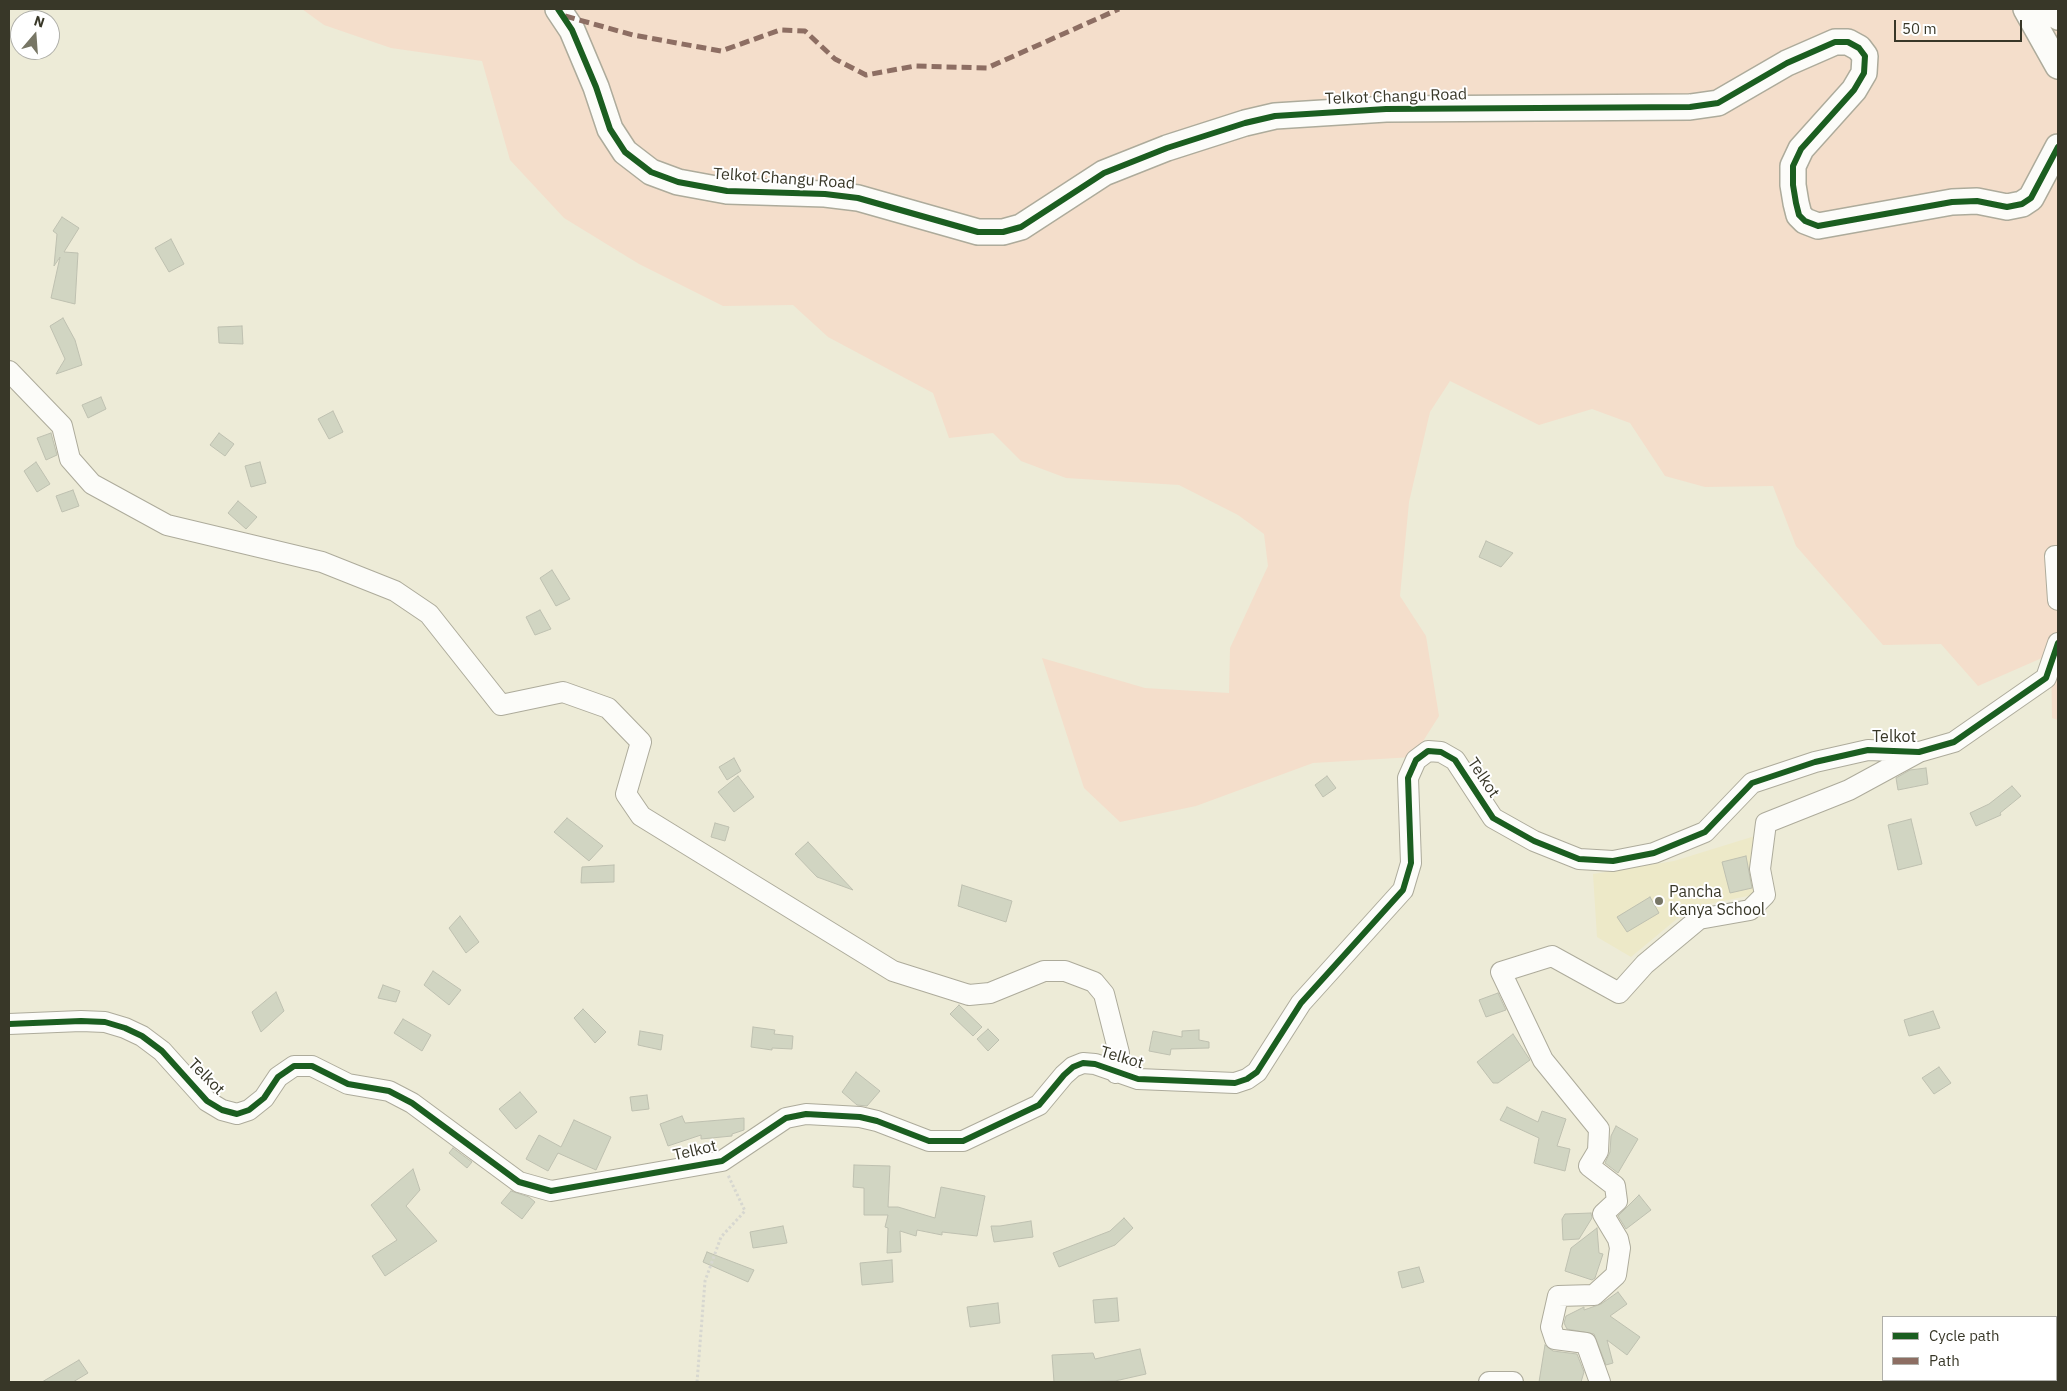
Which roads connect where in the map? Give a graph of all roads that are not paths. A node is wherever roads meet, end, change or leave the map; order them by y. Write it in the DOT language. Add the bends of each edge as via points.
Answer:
graph roads {
  1 [pos="558,9"];
  2 [pos="2026,9"];
  3 [pos="2053,9"];
  4 [pos="2058,17"];
  5 [pos="2058,66"];
  6 [pos="2058,147"];
  7 [pos="9,371"];
  8 [pos="2058,556"];
  9 [pos="2058,600"];
  10 [pos="2058,643"];
  11 [pos="1919,752"];
  12 [pos="9,1024"];
  13 [pos="1116,1073"];
  14 [pos="1489,1382"];
  15 [pos="1513,1382"];
  16 [pos="1600,1382"];
  1 -- 6 [label="street, Telkot Changu Road" via="572,30 610,129 625,152 651,172 678,182 727,191 858,198 978,232 1003,232 1021,227 1104,173 1167,148 1275,116 1386,109 1690,107 1718,103 1787,62 1835,42 1848,42 1859,48 1865,56 1864,73 1854,90 1801,149 1793,166 1796,203 1799,215 1805,221 1818,226 1952,202 1977,201 2007,207 2022,204 2031,198"];
  2 -- 5 [label="street"];
  3 -- 4 [label="street"];
  7 -- 13 [label="street" via="62,426 70,459 92,484 167,525 322,562 395,591 429,614 501,705 563,692 608,708 641,742 626,794 641,816 893,970 969,995 990,994 1044,971 1065,971 1094,982 1104,994 1119,1053"];
  8 -- 9 [label="street" via="2055,556"];
  10 -- 11 [label="street, Telkot" via="2046,678 1954,742"];
  11 -- 13 [label="street, Telkot" via="1868,750 1815,762 1752,783 1704,832 1654,854 1613,861 1579,859 1493,818 1455,760 1441,752 1428,751 1416,760 1408,778 1411,863 1404,890 1301,1003 1257,1072 1247,1080 1220,1084 1138,1079"];
  11 -- 16 [label="street" via="1849,790 1766,823 1760,869 1764,895 1750,910 1699,919 1645,964 1619,993 1552,956 1501,972 1544,1060 1599,1129 1598,1151 1589,1166 1616,1186 1617,1201 1603,1214 1620,1248 1616,1275 1594,1295 1558,1296 1551,1328 1555,1339 1586,1343"];
  12 -- 13 [label="street, Telkot" via="81,1021 105,1022 125,1028 162,1051 207,1101 236,1114 249,1110 264,1098 278,1077 294,1066 312,1066 348,1084 389,1091 412,1103 519,1182 551,1192 722,1161 786,1118 806,1114 860,1117 930,1141 963,1141 1039,1105 1073,1067 1083,1063 1095,1064"];
  14 -- 15 [label="street"];
}
